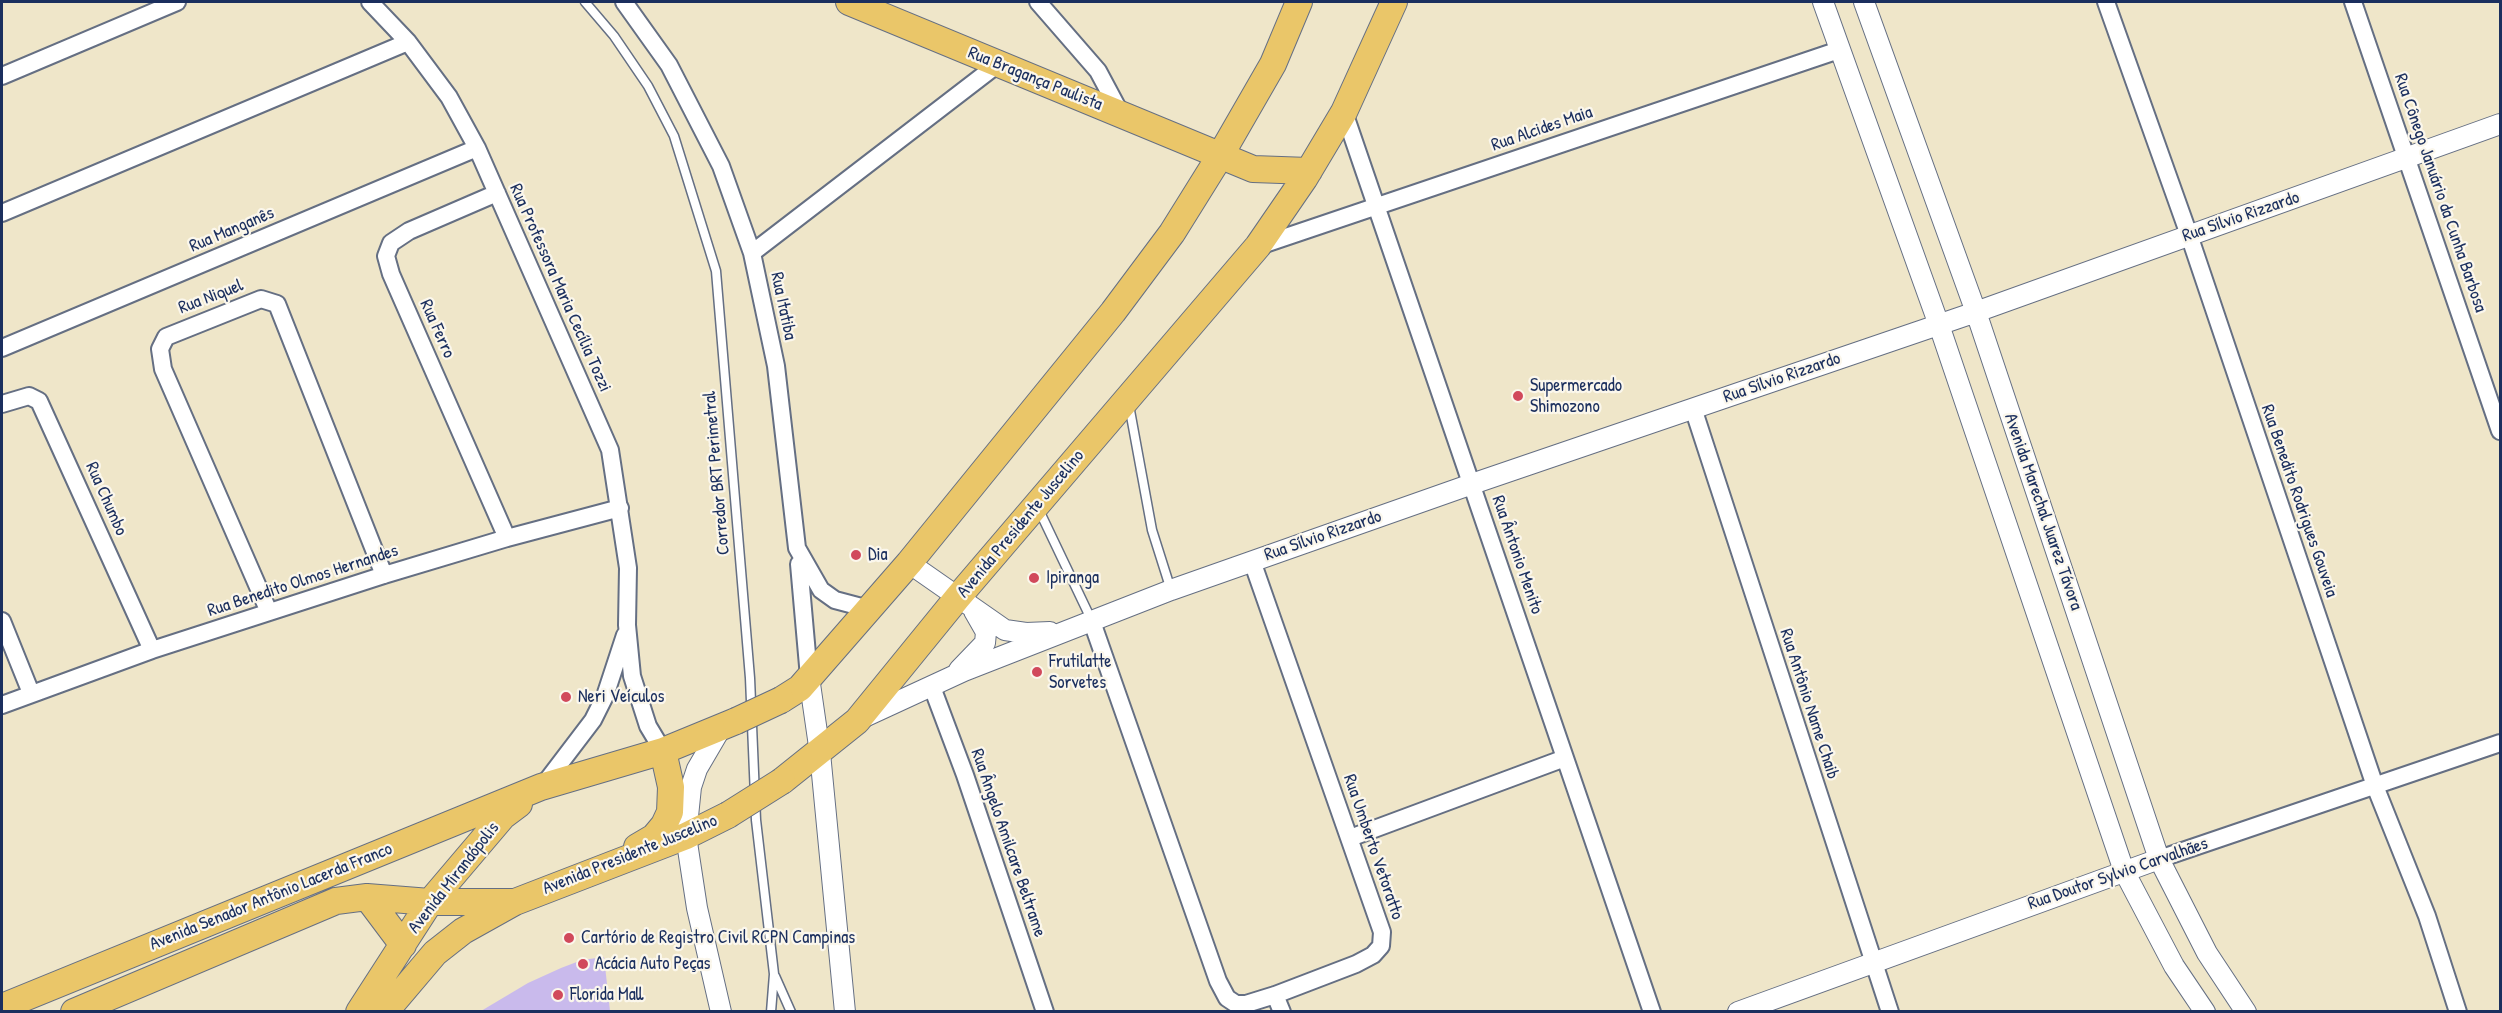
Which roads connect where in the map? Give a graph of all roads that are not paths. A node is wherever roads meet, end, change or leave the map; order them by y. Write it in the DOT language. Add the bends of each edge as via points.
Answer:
graph roads {
  1 [pos="177,2"];
  2 [pos="370,2"];
  3 [pos="585,2"];
  4 [pos="624,2"];
  5 [pos="849,2"];
  6 [pos="1038,2"];
  7 [pos="1299,2"];
  8 [pos="1394,2"];
  9 [pos="1823,2"];
  10 [pos="1864,2"];
  11 [pos="2106,2"];
  12 [pos="2353,2"];
  13 [pos="408,42"];
  14 [pos="1839,50"];
  15 [pos="998,64"];
  16 [pos="2,76"];
  17 [pos="1344,112"];
  18 [pos="1122,116"];
  19 [pos="2500,124"];
  20 [pos="477,148"];
  21 [pos="1220,156"];
  22 [pos="2408,159"];
  23 [pos="1309,171"];
  24 [pos="497,193"];
  25 [pos="1375,207"];
  26 [pos="2,213"];
  27 [pos="2189,235"];
  28 [pos="1258,246"];
  29 [pos="752,253"];
  30 [pos="1976,312"];
  31 [pos="1939,325"];
  32 [pos="2,348"];
  33 [pos="1128,398"];
  34 [pos="2,404"];
  35 [pos="1693,408"];
  36 [pos="2500,431"];
  37 [pos="1472,484"];
  38 [pos="1037,505"];
  39 [pos="620,508"];
  40 [pos="507,538"];
  41 [pos="797,548"];
  42 [pos="1252,561"];
  43 [pos="909,563"];
  44 [pos="384,575"];
  45 [pos="1171,591"];
  46 [pos="963,601"];
  47 [pos="870,609"];
  48 [pos="269,612"];
  49 [pos="1091,619"];
  50 [pos="2,621"];
  51 [pos="627,625"];
  52 [pos="1065,631"];
  53 [pos="152,650"];
  54 [pos="953,676"];
  55 [pos="809,677"];
  56 [pos="932,687"];
  57 [pos="32,693"];
  58 [pos="2,705"];
  59 [pos="857,721"];
  60 [pos="729,725"];
  61 [pos="2500,743"];
  62 [pos="663,750"];
  63 [pos="820,753"];
  64 [pos="1565,758"];
  65 [pos="631,760"];
  66 [pos="2375,786"];
  67 [pos="541,787"];
  68 [pos="671,787"];
  69 [pos="503,816"];
  70 [pos="686,836"];
  71 [pos="1350,838"];
  72 [pos="2159,859"];
  73 [pos="606,866"];
  74 [pos="2124,871"];
  75 [pos="367,897"];
  76 [pos="430,902"];
  77 [pos="515,902"];
  78 [pos="485,904"];
  79 [pos="403,945"];
  80 [pos="1871,962"];
  81 [pos="774,974"];
  82 [pos="1275,994"];
  83 [pos="2,1007"];
  84 [pos="74,1011"];
  85 [pos="359,1011"];
  86 [pos="385,1011"];
  87 [pos="721,1011"];
  88 [pos="771,1011"];
  89 [pos="791,1011"];
  90 [pos="845,1011"];
  91 [pos="1045,1011"];
  92 [pos="1282,1011"];
  93 [pos="1652,1011"];
  94 [pos="1738,1011"];
  95 [pos="1890,1011"];
  96 [pos="2205,1011"];
  97 [pos="2246,1011"];
  98 [pos="2458,1011"];
  1 -- 16 [label="street"];
  2 -- 13 [label="street, Rua Professora Maria Cecília Tozzi"];
  3 -- 81 [label="lane, Corredor BRT Perimetral" via="648,86 674,136 716,272 750,678 756,820"];
  4 -- 29 [label="street, Rua Itatiba" via="669,65 721,166"];
  5 -- 15 [label="main road, Rua Bragança Paulista"];
  6 -- 18 [label="street" via="1098,71"];
  7 -- 21 [label="main road" via="1273,64"];
  8 -- 17 [label="main road, Avenida Presidente Juscelino"];
  9 -- 14 [label="street"];
  10 -- 30 [label="street, Avenida Marechal Juarez Távora"];
  11 -- 27 [label="street, Rua Benedito Rodrigues Gouveia"];
  12 -- 22 [label="street, Rua Cônego Januário da Cunha Barbosa"];
  13 -- 20 [label="street, Rua Professora Maria Cecília Tozzi" via="449,97"];
  13 -- 26 [label="street"];
  14 -- 25 [label="street, Rua Alcides Maia"];
  14 -- 31 [label="street"];
  15 -- 18 [label="main road, Rua Bragança Paulista"];
  15 -- 29 [label="street"];
  17 -- 23 [label="main road, Avenida Presidente Juscelino"];
  17 -- 25 [label="street, Rua Ântonio Menito"];
  18 -- 21 [label="main road, Rua Bragança Paulista"];
  19 -- 22 [label="street, Rua Sílvio Rizzardo"];
  20 -- 24 [label="street, Rua Professora Maria Cecília Tozzi"];
  20 -- 32 [label="street, Rua Manganês"];
  21 -- 23 [label="main road, Rua Bragança Paulista" via="1254,169"];
  21 -- 43 [label="main road" via="1172,232 1113,312"];
  22 -- 27 [label="street, Rua Sílvio Rizzardo"];
  22 -- 36 [label="street, Rua Cônego Januário da Cunha Barbosa"];
  23 -- 28 [label="main road, Avenida Presidente Juscelino"];
  24 -- 39 [label="street, Rua Professora Maria Cecília Tozzi" via="610,450"];
  24 -- 40 [label="street, Rua Ferro" via="409,231 392,243 386,256"];
  25 -- 28 [label="street, Rua Alcides Maia"];
  25 -- 37 [label="street, Rua Ântonio Menito"];
  27 -- 30 [label="street, Rua Sílvio Rizzardo"];
  27 -- 66 [label="street, Rua Benedito Rodrigues Gouveia"];
  28 -- 33 [label="main road, Avenida Presidente Juscelino"];
  29 -- 41 [label="street, Rua Itatiba" via="776,366"];
  30 -- 31 [label="street, Rua Sílvio Rizzardo"];
  30 -- 72 [label="street, Avenida Marechal Juarez Távora"];
  31 -- 35 [label="street, Rua Sílvio Rizzardo"];
  31 -- 74 [label="street"];
  33 -- 38 [label="main road, Avenida Presidente Juscelino"];
  33 -- 45 [label="lane" via="1152,530"];
  34 -- 53 [label="street, Rua Chumbo" via="28,396 39,401"];
  35 -- 37 [label="street, Rua Sílvio Rizzardo"];
  35 -- 80 [label="street, Rua Antônio Name Chaib"];
  37 -- 42 [label="street, Rua Sílvio Rizzardo"];
  37 -- 64 [label="street, Rua Ântonio Menito"];
  38 -- 46 [label="main road, Avenida Presidente Juscelino"];
  38 -- 49 [label="lane"];
  39 -- 40 [label="street, Rua Benedito Olmos Hernandes"];
  39 -- 51 [label="street, Rua Professora Maria Cecília Tozzi" via="628,568"];
  40 -- 44 [label="street, Rua Benedito Olmos Hernandes"];
  41 -- 47 [label="street, Rua Itatiba" via="821,590 835,600"];
  41 -- 55 [label="street"];
  42 -- 45 [label="street, Rua Sílvio Rizzardo"];
  42 -- 71 [label="street, Rua Umberto Vetoratto"];
  43 -- 46 [label="street, Rua Sílvio Rizzardo"];
  43 -- 47 [label="main road"];
  44 -- 48 [label="street, Rua Benedito Olmos Hernandes"];
  44 -- 48 [label="street, Rua Niquel" via="277,304 261,299 166,337 160,349 163,369"];
  45 -- 49 [label="street, Rua Sílvio Rizzardo"];
  46 -- 52 [label="street, Rua Sílvio Rizzardo" via="1005,630"];
  46 -- 54 [label="street" via="982,622 985,643"];
  46 -- 59 [label="main road, Avenida Presidente Juscelino"];
  47 -- 55 [label="main road"];
  48 -- 53 [label="street, Rua Benedito Olmos Hernandes"];
  49 -- 52 [label="street, Rua Sílvio Rizzardo"];
  49 -- 82 [label="street, Rua Umberto Vetoratto" via="1218,981 1227,998 1236,1004"];
  50 -- 57 [label="street"];
  51 -- 62 [label="street, Rua Professora Maria Cecília Tozzi" via="635,693"];
  51 -- 67 [label="street, Rua Professora Maria Cecília Tozzi" via="605,696 593,720"];
  52 -- 54 [label="street, Rua Sílvio Rizzardo"];
  53 -- 57 [label="street, Rua Benedito Olmos Hernandes"];
  54 -- 56 [label="street, Rua Sílvio Rizzardo"];
  55 -- 60 [label="main road, bridge" via="781,700"];
  55 -- 63 [label="street"];
  56 -- 59 [label="street, Rua Sílvio Rizzardo"];
  56 -- 91 [label="street, Rua Ângelo Amilcare Beltrame"];
  57 -- 58 [label="street, Rua Benedito Olmos Hernandes"];
  59 -- 63 [label="main road, Avenida Presidente Juscelino"];
  60 -- 62 [label="main road"];
  60 -- 70 [label="street" via="697,770 691,787"];
  61 -- 66 [label="street, Rua Doutor Sylvio Carvalhães"];
  62 -- 65 [label="main road"];
  62 -- 68 [label="main road"];
  63 -- 70 [label="main road, Avenida Presidente Juscelino, bridge" via="728,815"];
  63 -- 90 [label="street"];
  64 -- 71 [label="street"];
  64 -- 93 [label="street, Rua Ântonio Menito"];
  65 -- 67 [label="main road"];
  65 -- 68 [label="main road"];
  66 -- 72 [label="street, Rua Doutor Sylvio Carvalhães"];
  66 -- 98 [label="street, Rua Benedito Rodrigues Gouveia" via="2427,916"];
  67 -- 69 [label="main road, Avenida Mirandópolis"];
  67 -- 83 [label="main road, Avenida Senador Antônio Lacerda Franco"];
  68 -- 73 [label="main road" via="672,802 664,825 654,837"];
  69 -- 76 [label="main road, Avenida Mirandópolis"];
  69 -- 78 [label="main road" via="474,869 471,883 475,896"];
  70 -- 73 [label="main road, Avenida Presidente Juscelino"];
  70 -- 87 [label="street" via="697,908"];
  71 -- 82 [label="street, Rua Umberto Vetoratto" via="1382,932 1382,946 1356,964"];
  72 -- 74 [label="street, Rua Doutor Sylvio Carvalhães"];
  72 -- 97 [label="street, Avenida Marechal Juarez Távora" via="2207,953"];
  73 -- 77 [label="main road, Avenida Presidente Juscelino"];
  74 -- 80 [label="street, Rua Doutor Sylvio Carvalhães"];
  74 -- 96 [label="street" via="2174,966"];
  75 -- 76 [label="main road, Avenida Senador Antônio Lacerda Franco"];
  75 -- 79 [label="main road"];
  75 -- 84 [label="main road, Avenida Senador Antônio Lacerda Franco" via="315,908"];
  76 -- 78 [label="main road, Avenida Senador Antônio Lacerda Franco"];
  76 -- 79 [label="main road, Avenida Mirandópolis"];
  77 -- 78 [label="main road, Avenida Senador Antônio Lacerda Franco"];
  77 -- 86 [label="main road, Avenida Mirandópolis" via="435,953"];
  79 -- 85 [label="main road, Avenida Mirandópolis"];
  80 -- 94 [label="street, Rua Doutor Sylvio Carvalhães"];
  80 -- 95 [label="street, Rua Antônio Name Chaib"];
  81 -- 88 [label="lane, Corredor BRT Perimetral"];
  81 -- 89 [label="lane, Corredor BRT Perimetral"];
  82 -- 92 [label="street"];
}
